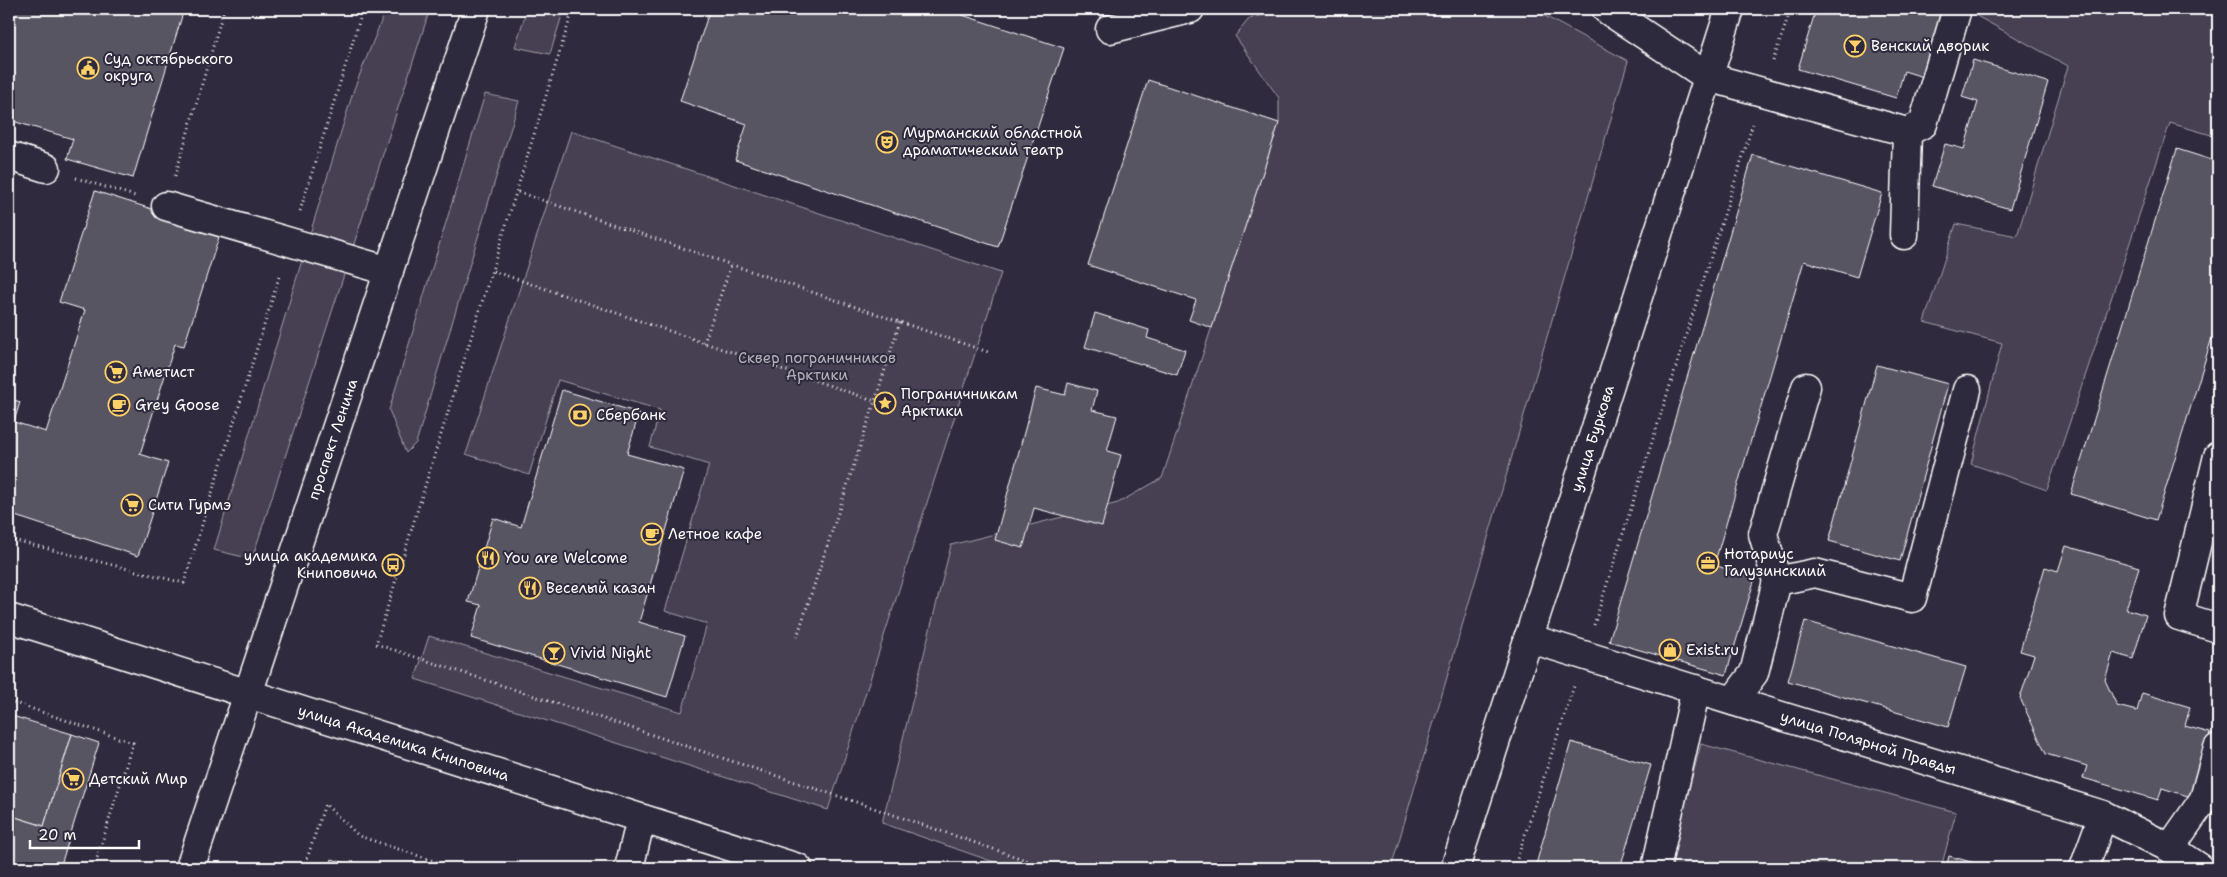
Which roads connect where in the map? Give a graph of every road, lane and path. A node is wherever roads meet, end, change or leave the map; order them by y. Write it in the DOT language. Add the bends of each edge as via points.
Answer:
graph roads {
  1 [pos="224,9"];
  2 [pos="346,9"];
  3 [pos="364,9"];
  4 [pos="476,9"];
  5 [pos="573,9"];
  6 [pos="1116,9"];
  7 [pos="1190,9"];
  8 [pos="1606,9"];
  9 [pos="1730,9"];
  10 [pos="1791,9"];
  11 [pos="1957,9"];
  12 [pos="362,13"];
  13 [pos="1708,76"];
  14 [pos="1763,91"];
  15 [pos="1907,132"];
  16 [pos="9,156"];
  17 [pos="46,168"];
  18 [pos="518,192"];
  19 [pos="166,206"];
  20 [pos="1904,235"];
  21 [pos="291,242"];
  22 [pos="731,265"];
  23 [pos="389,271"];
  24 [pos="493,271"];
  25 [pos="900,322"];
  26 [pos="704,343"];
  27 [pos="991,353"];
  28 [pos="1806,387"];
  29 [pos="1967,390"];
  30 [pos="875,401"];
  31 [pos="2218,456"];
  32 [pos="9,539"];
  33 [pos="1777,580"];
  34 [pos="9,618"];
  35 [pos="2218,628"];
  36 [pos="797,637"];
  37 [pos="1528,638"];
  38 [pos="1584,655"];
  39 [pos="1696,689"];
  40 [pos="247,693"];
  41 [pos="9,701"];
  42 [pos="1733,701"];
  43 [pos="2218,748"];
  44 [pos="2103,815"];
  45 [pos="641,819"];
  46 [pos="2170,848"];
  47 [pos="94,868"];
  48 [pos="190,868"];
  49 [pos="304,868"];
  50 [pos="455,868"];
  51 [pos="629,868"];
  52 [pos="798,868"];
  53 [pos="1049,868"];
  54 [pos="1454,868"];
  55 [pos="1514,868"];
  56 [pos="1656,868"];
  57 [pos="2084,868"];
  58 [pos="2200,868"];
  1 -- 19 [label="path"];
  2 -- 12 [label="path"];
  3 -- 12 [label="path"];
  4 -- 23 [label="main road, проспект Ленина"];
  5 -- 18 [label="path"];
  6 -- 7 [label="main road" via="1110,30"];
  8 -- 13 [label="main road"];
  9 -- 13 [label="main road, улица Буркова"];
  10 -- 14 [label="path"];
  11 -- 15 [label="main road" via="1923,124"];
  12 -- 21 [label="path"];
  13 -- 14 [label="main road"];
  13 -- 37 [label="main road, улица Буркова"];
  14 -- 15 [label="main road"];
  14 -- 38 [label="path"];
  15 -- 20 [label="main road"];
  16 -- 17 [label="main road"];
  17 -- 19 [label="path"];
  18 -- 22 [label="path"];
  18 -- 24 [label="path"];
  19 -- 21 [label="main road"];
  21 -- 23 [label="main road"];
  21 -- 32 [label="path" via="184,583"];
  22 -- 25 [label="path"];
  22 -- 26 [label="path"];
  23 -- 40 [label="main road, проспект Ленина"];
  24 -- 26 [label="path"];
  24 -- 53 [label="path" via="376,644 847,798"];
  25 -- 27 [label="path"];
  25 -- 30 [label="path"];
  26 -- 30 [label="path"];
  28 -- 33 [label="main road" via="1762,534"];
  29 -- 33 [label="main road" via="1912,598 1815,573"];
  30 -- 36 [label="path"];
  31 -- 35 [label="main road" via="2180,616"];
  33 -- 42 [label="main road" via="1754,673"];
  34 -- 40 [label="main road, улица Академика Книповича"];
  37 -- 38 [label="main road, улица Полярной Правды"];
  37 -- 54 [label="main road, улица Буркова"];
  38 -- 39 [label="main road, улица Полярной Правды"];
  38 -- 55 [label="path"];
  39 -- 42 [label="main road, улица Полярной Правды"];
  39 -- 56 [label="main road"];
  40 -- 45 [label="main road, улица Академика Книповича"];
  40 -- 48 [label="main road, проспект Ленина"];
  41 -- 47 [label="path" via="133,743"];
  42 -- 44 [label="main road, улица Полярной Правды"];
  43 -- 46 [label="main road" via="2204,799"];
  44 -- 46 [label="main road, улица Полярной Правды"];
  44 -- 57 [label="main road"];
  45 -- 51 [label="main road"];
  45 -- 52 [label="main road, улица Академика Книповича"];
  46 -- 58 [label="main road, улица Полярной Правды"];
  49 -- 50 [label="path" via="325,804 359,836"];
}
